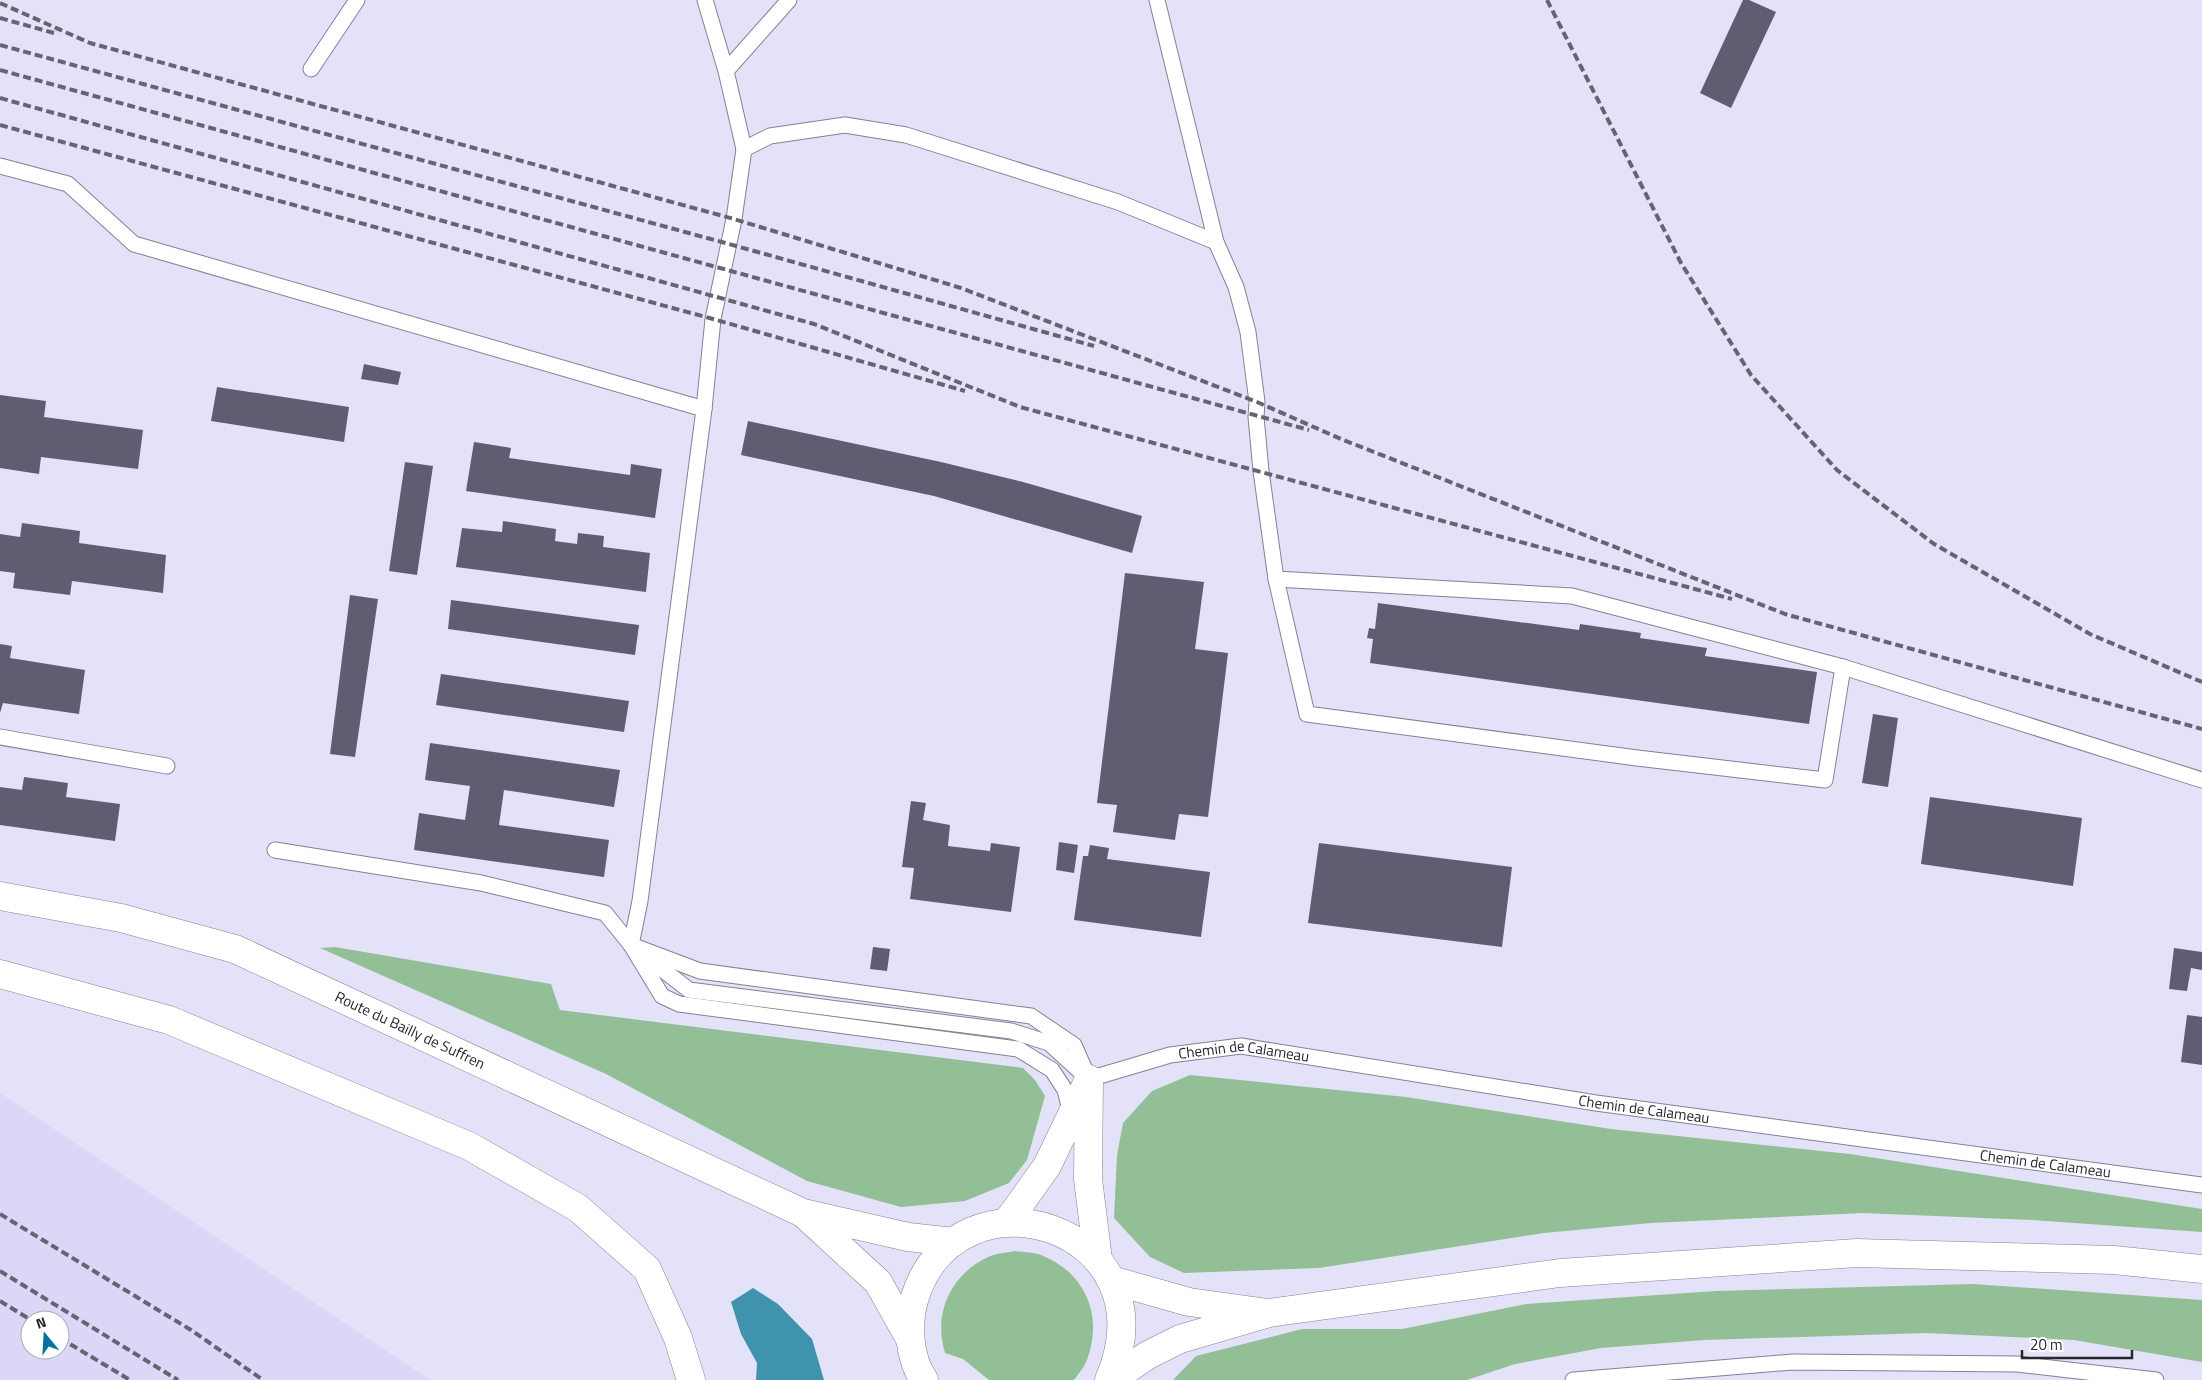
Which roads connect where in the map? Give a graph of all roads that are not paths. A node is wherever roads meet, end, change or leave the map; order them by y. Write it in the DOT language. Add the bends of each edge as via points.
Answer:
graph roads {
  1 [pos="357,0"];
  2 [pos="705,0"];
  3 [pos="789,0"];
  4 [pos="1157,0"];
  5 [pos="311,70"];
  6 [pos="726,71"];
  7 [pos="744,149"];
  8 [pos="0,166"];
  9 [pos="1216,242"];
  10 [pos="704,409"];
  11 [pos="1276,579"];
  12 [pos="1843,667"];
  13 [pos="0,737"];
  14 [pos="167,766"];
  15 [pos="2202,780"];
  16 [pos="275,850"];
  17 [pos="0,896"];
  18 [pos="632,945"];
  19 [pos="0,974"];
  20 [pos="1089,1079"];
  21 [pos="1071,1116"];
  22 [pos="2202,1185"];
  23 [pos="803,1214"];
  24 [pos="1007,1222"];
  25 [pos="954,1242"];
  26 [pos="2202,1269"];
  27 [pos="1105,1270"];
  28 [pos="1269,1313"];
  29 [pos="910,1339"];
  30 [pos="690,1380"];
  31 [pos="924,1380"];
  32 [pos="1110,1380"];
  33 [pos="1573,1380"];
  34 [pos="2156,1380"];
  1 -- 5 [label="lane"];
  2 -- 6 [label="lane"];
  3 -- 6 [label="lane"];
  4 -- 9 [label="lane"];
  6 -- 7 [label="lane"];
  7 -- 9 [label="lane" via="770,136 845,125 906,135 1118,202"];
  7 -- 10 [label="lane" via="734,219 713,319"];
  8 -- 10 [label="lane" via="68,184 134,244"];
  9 -- 11 [label="lane" via="1236,287 1248,332 1261,471"];
  10 -- 18 [label="lane"];
  11 -- 12 [label="lane" via="1572,596"];
  11 -- 12 [label="lane" via="1307,714 1825,780"];
  12 -- 15 [label="lane"];
  13 -- 14 [label="lane"];
  16 -- 18 [label="lane" via="481,883 606,913"];
  17 -- 23 [label="main road, Route du Bailly de Suffren" via="121,918 235,949"];
  18 -- 20 [label="lane" via="689,990 1011,1030 1049,1043"];
  18 -- 20 [label="lane" via="700,971 1031,1016 1074,1045"];
  18 -- 21 [label="lane" via="662,996 680,1004 1018,1049 1052,1070 1065,1090"];
  19 -- 30 [label="main road" via="169,1020 469,1146 578,1208 646,1270 678,1338"];
  20 -- 21 [label="main road"];
  20 -- 22 [label="lane, Chemin de Calameau" via="1170,1055 1241,1046 1596,1103"];
  20 -- 27 [label="main road" via="1088,1178"];
  21 -- 24 [label="main road" via="1047,1166"];
  23 -- 25 [label="main road, Route du Bailly de Suffren" via="908,1237"];
  23 -- 29 [label="main road, Route du Bailly de Suffren" via="878,1282"];
  24 -- 25 [label="main road" via="979,1228"];
  24 -- 27 [label="main road" via="1041,1225 1065,1234"];
  25 -- 29 [label="main road" via="934,1261 919,1284 911,1311"];
  26 -- 28 [label="main road" via="2114,1260 1857,1253 1560,1273"];
  27 -- 28 [label="main road" via="1146,1292 1189,1302"];
  27 -- 32 [label="main road" via="1120,1305 1123,1332"];
  28 -- 32 [label="main road" via="1180,1339"];
  29 -- 31 [label="main road" via="918,1372"];
  33 -- 34 [label="lane" via="1793,1362 2017,1364"];
}
